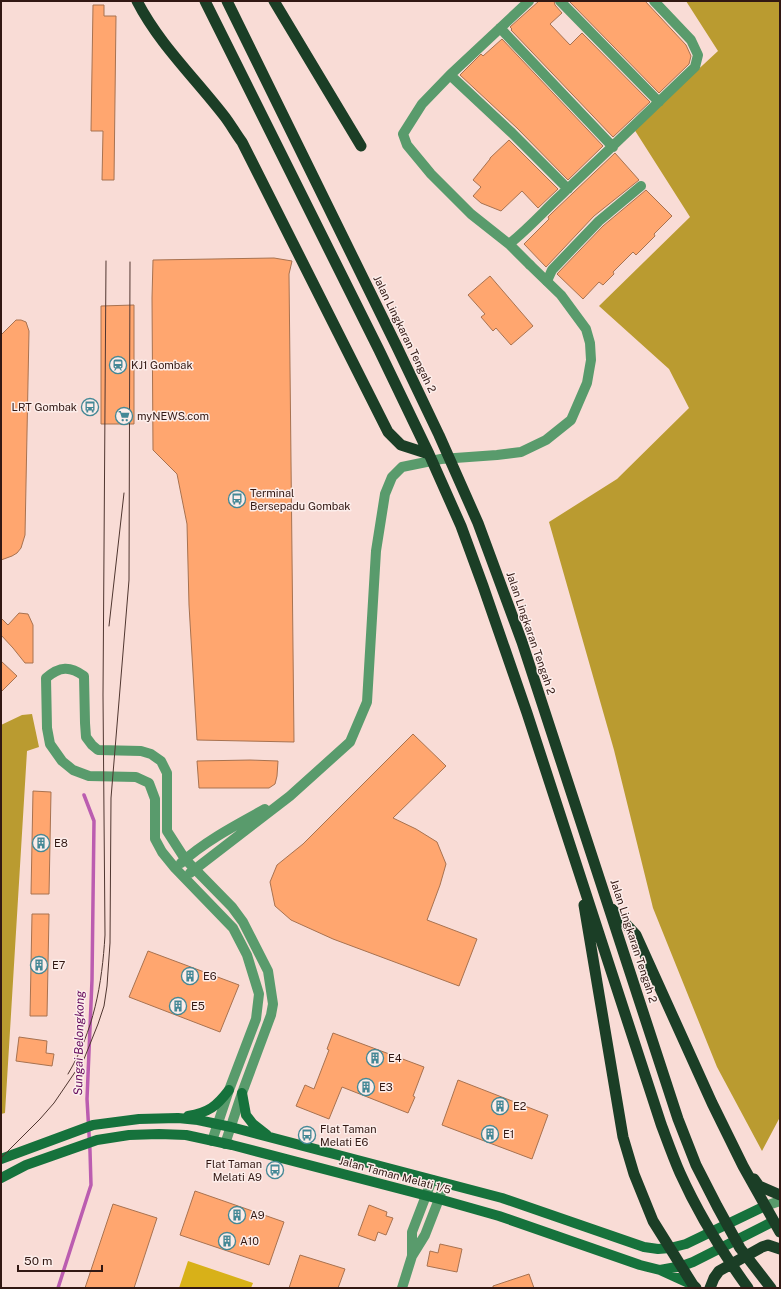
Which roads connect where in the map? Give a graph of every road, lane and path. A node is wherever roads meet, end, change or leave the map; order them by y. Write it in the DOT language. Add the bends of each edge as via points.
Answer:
graph roads {
  1 [pos="137,1"];
  2 [pos="205,1"];
  3 [pos="227,1"];
  4 [pos="274,1"];
  5 [pos="529,1"];
  6 [pos="560,1"];
  7 [pos="654,1"];
  8 [pos="500,28"];
  9 [pos="450,75"];
  10 [pos="659,102"];
  11 [pos="361,146"];
  12 [pos="613,147"];
  13 [pos="641,186"];
  14 [pos="568,189"];
  15 [pos="509,244"];
  16 [pos="547,281"];
  17 [pos="429,454"];
  18 [pos="290,796"];
  19 [pos="185,859"];
  20 [pos="577,867"];
  21 [pos="175,868"];
  22 [pos="195,870"];
  23 [pos="184,878"];
  24 [pos="609,906"];
  25 [pos="229,1090"];
  26 [pos="242,1093"];
  27 [pos="178,1118"];
  28 [pos="217,1124"];
  29 [pos="231,1127"];
  30 [pos="271,1138"];
  31 [pos="212,1140"];
  32 [pos="225,1144"];
  33 [pos="1,1159"];
  34 [pos="743,1166"];
  35 [pos="1,1178"];
  36 [pos="432,1180"];
  37 [pos="444,1183"];
  38 [pos="427,1195"];
  39 [pos="780,1195"];
  40 [pos="440,1199"];
  41 [pos="780,1201"];
  42 [pos="765,1206"];
  43 [pos="777,1219"];
  44 [pos="780,1232"];
  45 [pos="670,1248"];
  46 [pos="780,1249"];
  47 [pos="412,1256"];
  48 [pos="682,1266"];
  49 [pos="660,1270"];
  50 [pos="695,1286"];
  51 [pos="402,1288"];
  52 [pos="710,1288"];
  53 [pos="748,1288"];
  54 [pos="771,1288"];
  1 -- 17 [label="highway" via="144,16 242,142 388,432 401,445"];
  2 -- 17 [label="highway"];
  3 -- 24 [label="highway, Jalan Lingkaran Tengah 2" via="396,345 478,523 522,642"];
  4 -- 11 [label="highway"];
  5 -- 8 [label="street"];
  6 -- 10 [label="street"];
  7 -- 10 [label="street" via="691,40 698,55 695,67"];
  8 -- 9 [label="street"];
  8 -- 12 [label="street"];
  9 -- 14 [label="street"];
  9 -- 15 [label="street" via="422,104 403,134 406,146 471,214"];
  10 -- 12 [label="street"];
  12 -- 14 [label="street"];
  13 -- 16 [label="street" via="599,221 552,270"];
  14 -- 15 [label="street"];
  15 -- 16 [label="street"];
  16 -- 18 [label="street" via="561,295 586,329 590,342 591,360 587,383 571,420 546,440 521,452 434,460 402,467 392,477 384,494 376,551 367,702 350,742"];
  17 -- 20 [label="highway" via="486,593"];
  18 -- 19 [label="street" via="232,828"];
  18 -- 22 [label="street"];
  19 -- 21 [label="street"];
  19 -- 21 [label="street" via="167,831 167,773 160,761 151,754 141,751 98,750 92,745 86,738 84,676 75,669 54,671 46,678 47,728 50,744 62,761 73,770 89,776 136,777 149,783 156,799 155,839"];
  19 -- 22 [label="street"];
  20 -- 45 [label="highway" via="623,1137 634,1174 653,1221"];
  20 -- 53 [label="highway" via="661,1124 680,1172 701,1214"];
  21 -- 23 [label="street"];
  22 -- 23 [label="street"];
  22 -- 26 [label="street" via="232,907 243,922 268,971 273,1004 271,1015"];
  23 -- 25 [label="street" via="233,928 247,955 259,994 256,1019"];
  24 -- 34 [label="highway" via="636,935"];
  24 -- 54 [label="highway, Jalan Lingkaran Tengah 2" via="678,1119 696,1165 740,1248"];
  25 -- 27 [label="main road" via="209,1110"];
  25 -- 28 [label="street"];
  26 -- 29 [label="street"];
  26 -- 30 [label="main road" via="246,1116"];
  27 -- 28 [label="main road, Jalan Taman Melati 1/5"];
  27 -- 33 [label="main road, Jalan Taman Melati 1/5" via="139,1119 93,1125"];
  28 -- 29 [label="main road, Jalan Taman Melati 1/5"];
  28 -- 31 [label="street"];
  29 -- 30 [label="main road, Jalan Taman Melati 1/5"];
  29 -- 32 [label="street"];
  30 -- 36 [label="main road, Jalan Taman Melati 1/5"];
  31 -- 32 [label="main road, Jalan Taman Melati 1/5"];
  31 -- 35 [label="main road, Jalan Taman Melati 1/5" via="186,1135 159,1134 97,1140 26,1165"];
  32 -- 38 [label="main road, Jalan Taman Melati 1/5"];
  34 -- 39 [label="highway" via="760,1186"];
  34 -- 42 [label="highway"];
  36 -- 37 [label="main road, Jalan Taman Melati 1/5"];
  36 -- 38 [label="street"];
  37 -- 40 [label="street"];
  37 -- 45 [label="main road, Jalan Taman Melati 1/5" via="502,1198 644,1247"];
  38 -- 40 [label="main road, Jalan Taman Melati 1/5"];
  38 -- 47 [label="street" via="412,1232"];
  40 -- 47 [label="street" via="425,1235"];
  40 -- 49 [label="main road, Jalan Taman Melati 1/5"];
  41 -- 42 [label="street"];
  42 -- 43 [label="highway"];
  42 -- 45 [label="main road, Jalan Taman Melati 1/5" via="686,1244"];
  43 -- 44 [label="highway"];
  43 -- 48 [label="main road, Jalan Taman Melati 1/5"];
  45 -- 48 [label="highway"];
  46 -- 52 [label="highway" via="768,1245 762,1247 719,1271"];
  47 -- 51 [label="street"];
  48 -- 49 [label="main road, Jalan Taman Melati 1/5"];
  48 -- 50 [label="highway"];
  49 -- 50 [label="main road"];
}
